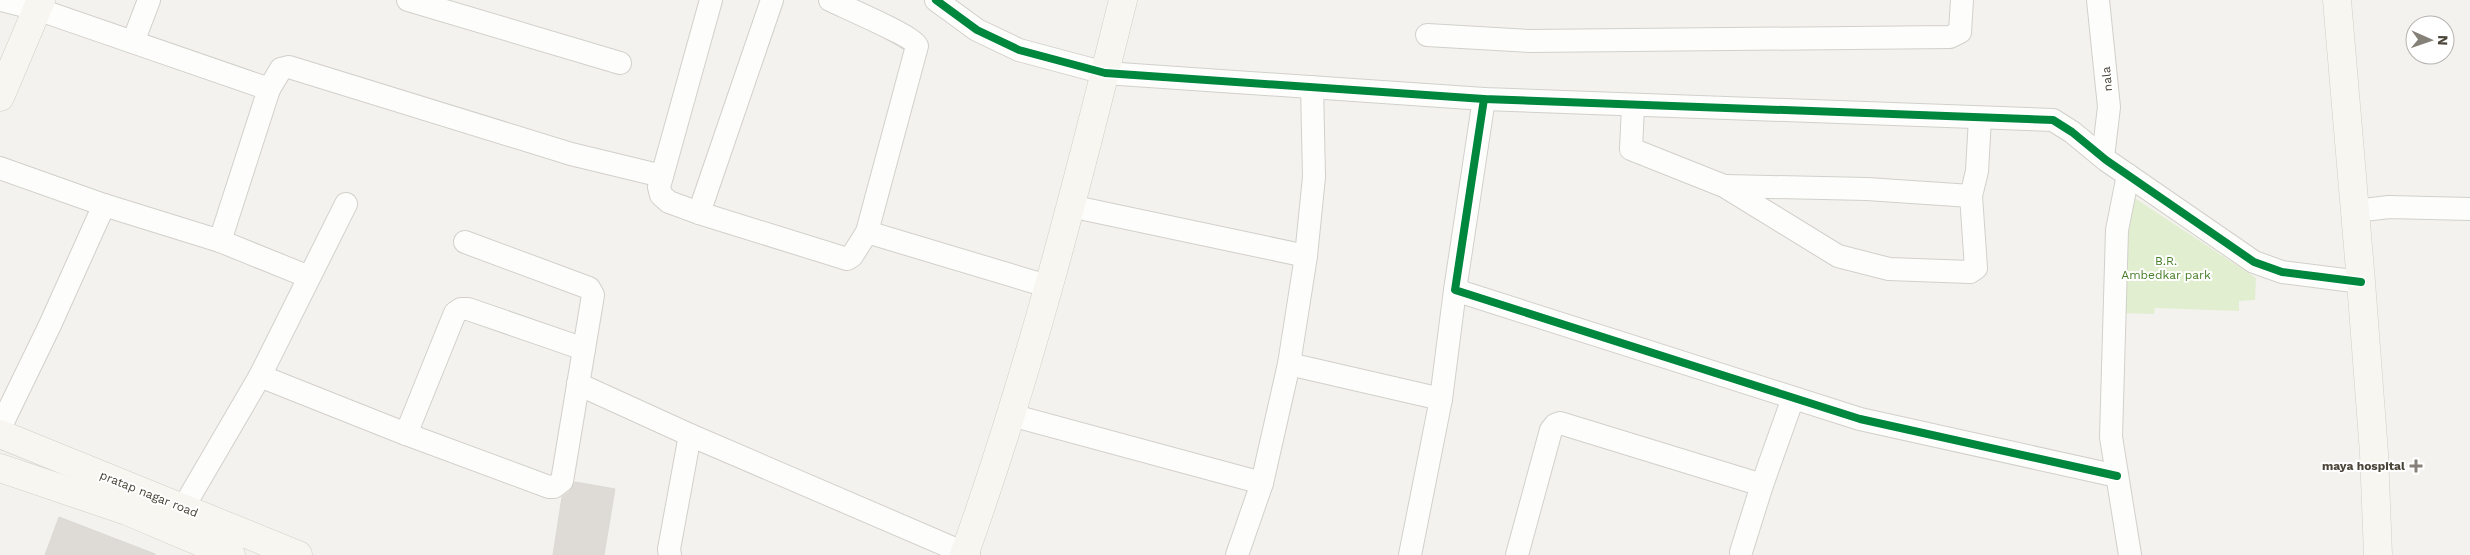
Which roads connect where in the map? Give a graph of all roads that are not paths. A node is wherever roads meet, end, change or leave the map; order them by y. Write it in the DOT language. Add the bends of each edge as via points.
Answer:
graph roads {
  1 [pos="1,0"];
  2 [pos="150,0"];
  3 [pos="408,0"];
  4 [pos="711,0"];
  5 [pos="772,0"];
  6 [pos="830,0"];
  7 [pos="936,0"];
  8 [pos="1123,0"];
  9 [pos="1962,0"];
  10 [pos="2098,0"];
  11 [pos="2336,0"];
  12 [pos="39,5"];
  13 [pos="1427,35"];
  14 [pos="133,42"];
  15 [pos="620,64"];
  16 [pos="1105,73"];
  17 [pos="1312,87"];
  18 [pos="268,89"];
  19 [pos="0,97"];
  20 [pos="1484,100"];
  21 [pos="1633,106"];
  22 [pos="1980,118"];
  23 [pos="2113,164"];
  24 [pos="0,168"];
  25 [pos="662,176"];
  26 [pos="1724,186"];
  27 [pos="1972,196"];
  28 [pos="346,204"];
  29 [pos="104,205"];
  30 [pos="1070,206"];
  31 [pos="2470,209"];
  32 [pos="2355,211"];
  33 [pos="699,213"];
  34 [pos="867,232"];
  35 [pos="220,241"];
  36 [pos="465,242"];
  37 [pos="1306,256"];
  38 [pos="309,277"];
  39 [pos="2361,282"];
  40 [pos="1048,286"];
  41 [pos="1455,290"];
  42 [pos="584,349"];
  43 [pos="1289,364"];
  44 [pos="260,376"];
  45 [pos="578,384"];
  46 [pos="1793,398"];
  47 [pos="1441,399"];
  48 [pos="1011,416"];
  49 [pos="0,428"];
  50 [pos="0,434"];
  51 [pos="406,434"];
  52 [pos="690,435"];
  53 [pos="0,468"];
  54 [pos="2117,476"];
  55 [pos="1262,483"];
  56 [pos="1762,485"];
  57 [pos="183,508"];
  58 [pos="966,554"];
  59 [pos="1743,554"];
  60 [pos="232,555"];
  61 [pos="298,555"];
  62 [pos="670,555"];
  63 [pos="1237,555"];
  64 [pos="1410,555"];
  65 [pos="1517,555"];
  66 [pos="2130,555"];
  67 [pos="2378,555"];
  1 -- 12 [label="street"];
  2 -- 14 [label="street"];
  3 -- 15 [label="street"];
  4 -- 25 [label="street"];
  5 -- 33 [label="street"];
  6 -- 34 [label="street" via="914,40 917,46"];
  7 -- 16 [label="street" via="977,30 1019,50"];
  8 -- 16 [label="street"];
  9 -- 13 [label="street" via="1960,32 1950,37 1530,41"];
  10 -- 23 [label="street, nala"];
  11 -- 32 [label="street"];
  12 -- 14 [label="street"];
  12 -- 19 [label="street"];
  14 -- 18 [label="street"];
  16 -- 17 [label="street"];
  16 -- 30 [label="street"];
  17 -- 20 [label="street"];
  17 -- 37 [label="street" via="1314,177"];
  18 -- 25 [label="street" via="281,69 289,67 571,154"];
  18 -- 35 [label="street"];
  20 -- 21 [label="street"];
  20 -- 41 [label="street"];
  21 -- 22 [label="street"];
  21 -- 26 [label="street" via="1631,149"];
  22 -- 23 [label="street" via="2053,120"];
  22 -- 27 [label="street"];
  23 -- 39 [label="street" via="2254,262 2282,272"];
  23 -- 54 [label="street, nala" via="2117,230 2111,437"];
  24 -- 29 [label="street"];
  25 -- 33 [label="street" via="659,187 664,198"];
  26 -- 27 [label="street" via="1867,189"];
  26 -- 27 [label="street" via="1838,256 1889,268 1970,272 1974,271 1976,263"];
  28 -- 38 [label="street"];
  29 -- 35 [label="street"];
  29 -- 49 [label="street"];
  30 -- 37 [label="street"];
  30 -- 40 [label="street"];
  31 -- 32 [label="street" via="2389,207"];
  32 -- 39 [label="street"];
  33 -- 34 [label="street" via="842,260 852,256"];
  34 -- 40 [label="street"];
  35 -- 38 [label="street"];
  36 -- 42 [label="street" via="589,288 593,295"];
  37 -- 43 [label="street"];
  38 -- 44 [label="street"];
  39 -- 67 [label="street"];
  40 -- 48 [label="street"];
  41 -- 46 [label="street"];
  41 -- 47 [label="street"];
  42 -- 45 [label="street"];
  42 -- 51 [label="street" via="461,310 455,313"];
  43 -- 47 [label="street"];
  43 -- 55 [label="street"];
  44 -- 51 [label="street"];
  44 -- 57 [label="street"];
  45 -- 51 [label="street" via="564,475 562,481 554,486 549,487"];
  45 -- 52 [label="street"];
  46 -- 54 [label="street" via="1860,419"];
  46 -- 56 [label="street"];
  47 -- 64 [label="street"];
  48 -- 55 [label="street"];
  48 -- 58 [label="street"];
  50 -- 57 [label="street, pratap nagar road"];
  52 -- 58 [label="street"];
  52 -- 62 [label="street"];
  53 -- 60 [label="street" via="127,511"];
  54 -- 66 [label="street, nala"];
  55 -- 63 [label="street"];
  56 -- 59 [label="street"];
  56 -- 65 [label="street" via="1560,423 1551,430"];
  57 -- 61 [label="street, pratap nagar road"];
}
